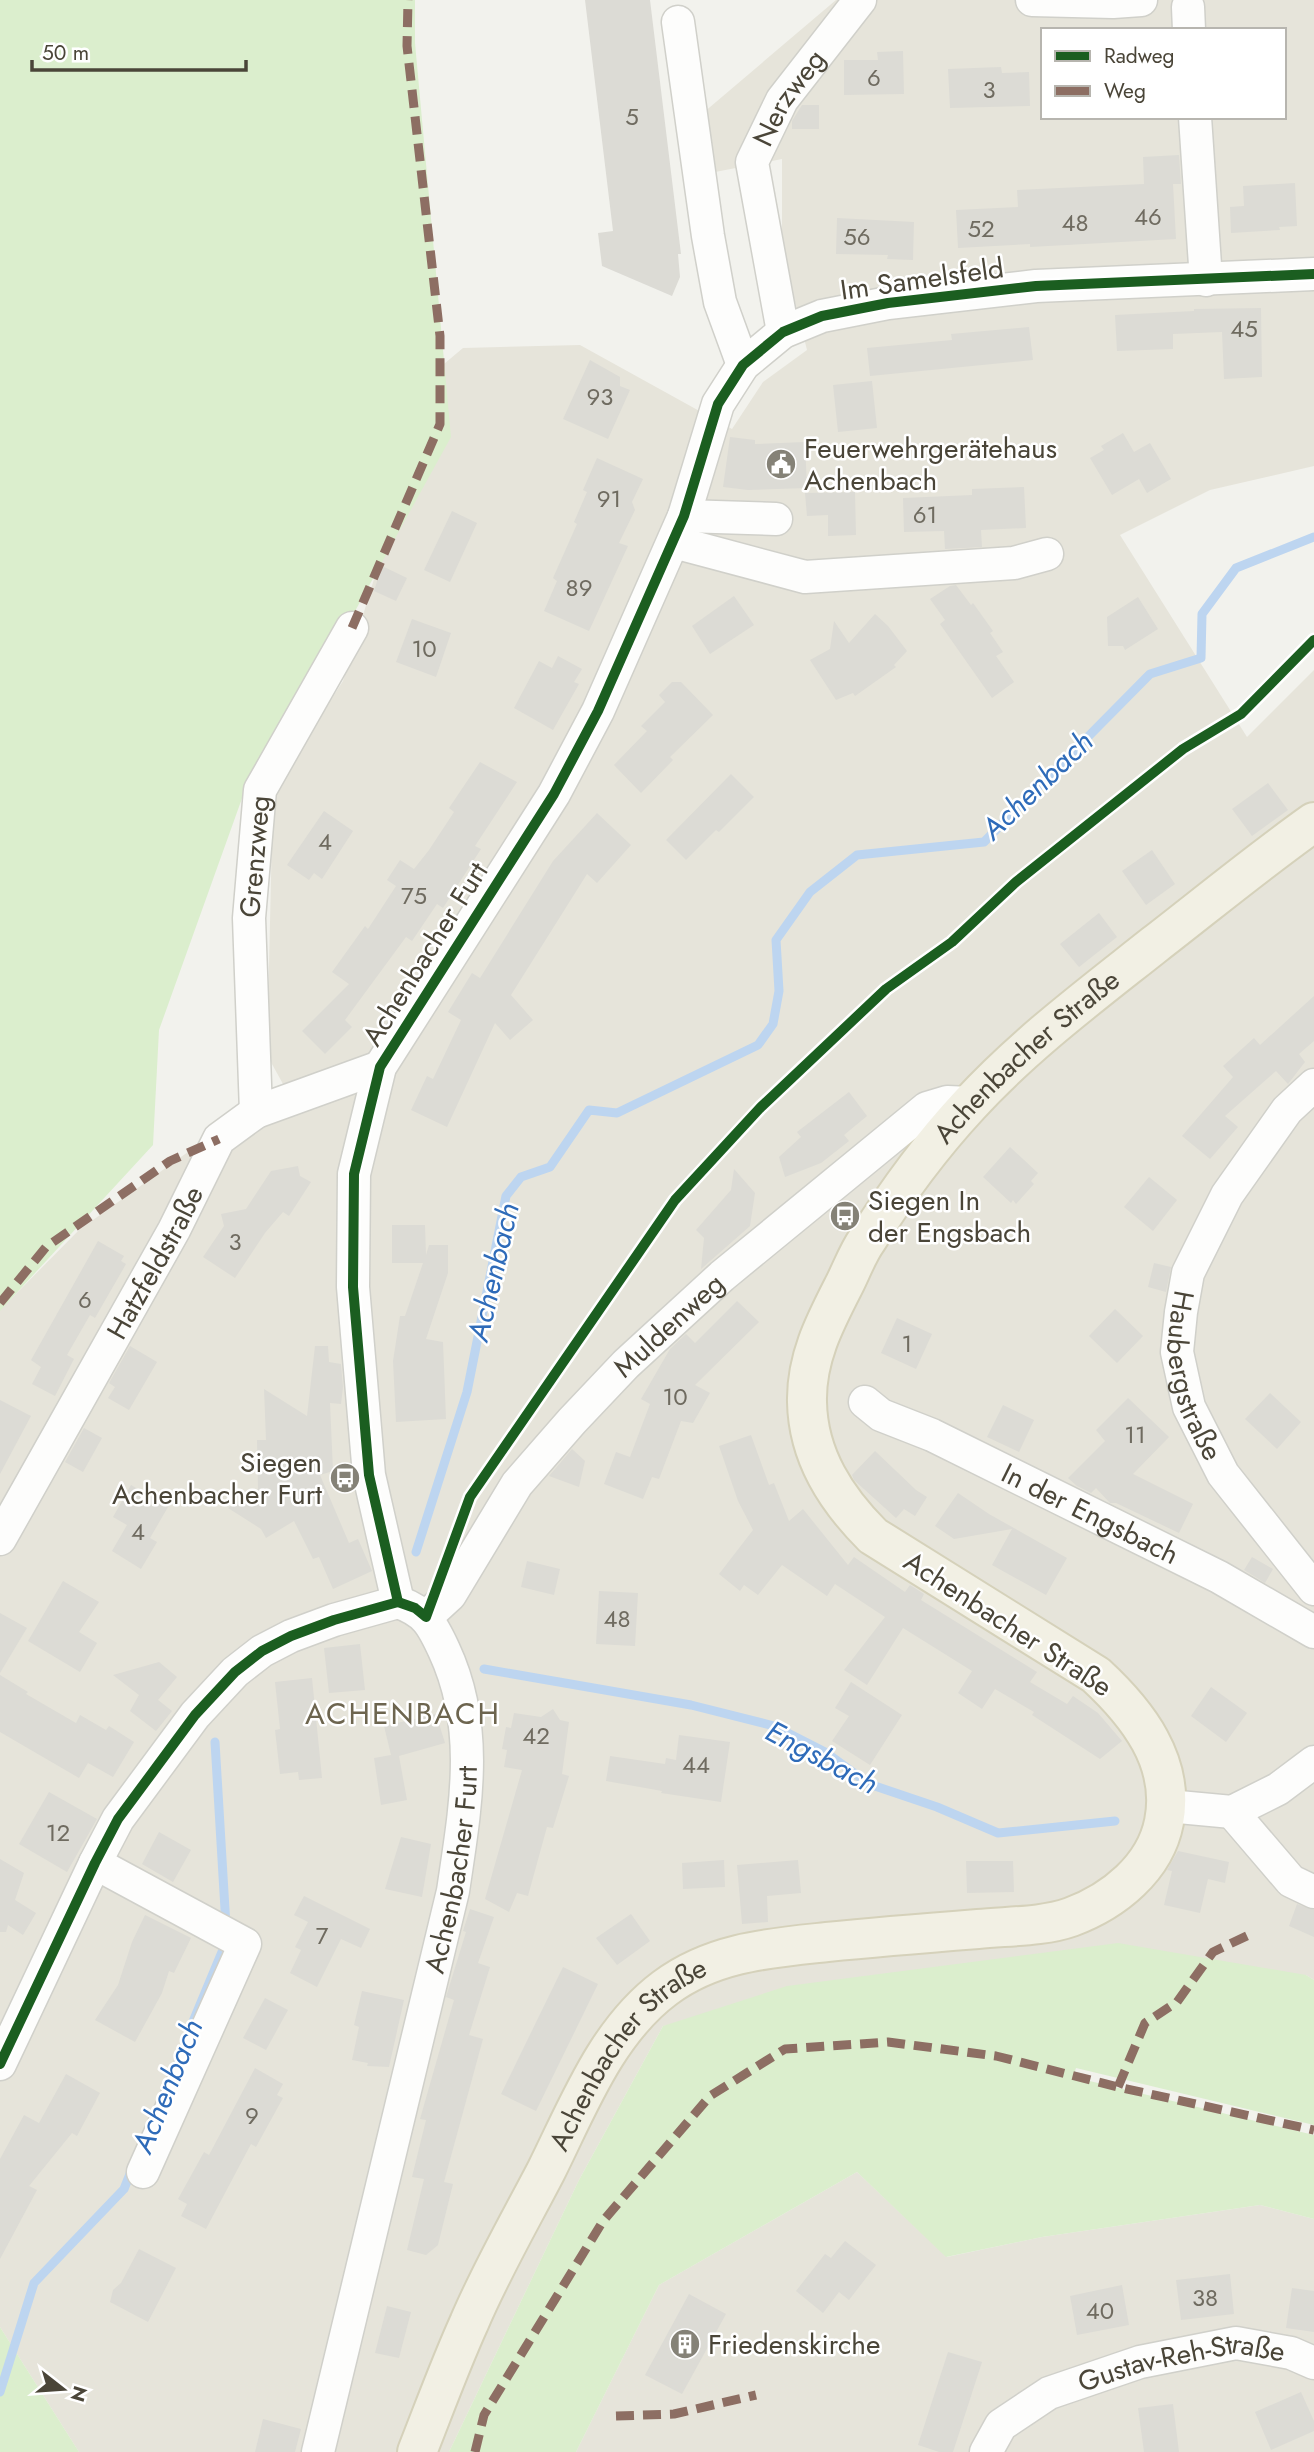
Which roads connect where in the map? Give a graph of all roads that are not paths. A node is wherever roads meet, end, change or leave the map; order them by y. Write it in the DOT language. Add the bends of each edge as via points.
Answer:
graph roads {
  1 [pos="860,0"];
  2 [pos="1032,0"];
  3 [pos="1141,0"];
  4 [pos="678,22"];
  5 [pos="1195,119"];
  6 [pos="1314,274"];
  7 [pos="1206,280"];
  8 [pos="782,332"];
  9 [pos="743,365"];
  10 [pos="776,519"];
  11 [pos="679,529"];
  12 [pos="1047,555"];
  13 [pos="352,628"];
  14 [pos="1314,822"];
  15 [pos="380,1067"];
  16 [pos="1314,1085"];
  17 [pos="971,1103"];
  18 [pos="256,1112"];
  19 [pos="864,1402"];
  20 [pos="0,1539"];
  21 [pos="1314,1589"];
  22 [pos="398,1602"];
  23 [pos="426,1617"];
  24 [pos="1314,1632"];
  25 [pos="1314,1762"];
  26 [pos="1168,1806"];
  27 [pos="1232,1812"];
  28 [pos="95,1863"];
  29 [pos="1314,1892"];
  30 [pos="0,2064"];
  31 [pos="143,2172"];
  32 [pos="1314,2363"];
  33 [pos="318,2452"];
  34 [pos="417,2452"];
  35 [pos="986,2452"];
  1 -- 8 [label="street, Nerzweg" via="782,100 752,162"];
  2 -- 3 [label="street"];
  4 -- 9 [label="street" via="720,302"];
  5 -- 7 [label="street"];
  6 -- 7 [label="street, Im Samelsfeld"];
  7 -- 8 [label="street, Im Samelsfeld" via="1036,286 888,303 822,316"];
  8 -- 9 [label="street, Im Samelsfeld"];
  9 -- 11 [label="street, Im Samelsfeld" via="718,404"];
  10 -- 11 [label="street"];
  11 -- 12 [label="street" via="805,577 1014,563"];
  11 -- 15 [label="street, Achenbacher Furt" via="598,711 554,794"];
  13 -- 18 [label="street, Grenzweg" via="260,790 249,918"];
  14 -- 17 [label="main road, Achenbacher Straße" via="1097,990"];
  15 -- 18 [label="street, Hatzfeldstraße"];
  15 -- 22 [label="street, Achenbacher Furt" via="354,1174 352,1287 369,1475"];
  16 -- 21 [label="street, Haubergstraße" via="1287,1110 1227,1195 1188,1273 1177,1352 1189,1406 1223,1474"];
  17 -- 23 [label="street, Muldenweg" via="947,1102 927,1108 723,1276 626,1364 517,1484 450,1595"];
  17 -- 26 [label="main road, Achenbacher Straße" via="934,1144 865,1242 815,1345 807,1404 815,1450 833,1489 873,1536 1064,1653 1127,1703 1164,1772"];
  18 -- 20 [label="street, Hatzfeldstraße" via="219,1139 174,1230"];
  19 -- 24 [label="street, In der Engsbach" via="881,1415 932,1435 1219,1577"];
  22 -- 23 [label="street"];
  22 -- 28 [label="street" via="291,1636 261,1651 235,1672 195,1715 118,1819"];
  23 -- 33 [label="street, Achenbacher Furt" via="457,1677 464,1712 468,1748 464,1811 453,1891"];
  25 -- 27 [label="street" via="1278,1789"];
  26 -- 27 [label="street"];
  26 -- 34 [label="main road, Achenbacher Straße" via="1155,1849 1142,1868 1108,1900 1069,1918 752,1950 704,1965 646,2003 613,2043 583,2096 469,2321"];
  27 -- 29 [label="street" via="1291,1881"];
  28 -- 30 [label="street"];
  28 -- 31 [label="street" via="245,1944"];
  32 -- 35 [label="street, Gustav-Reh-Straße" via="1291,2353 1236,2343 1140,2362 1049,2393 1001,2425"];
}
